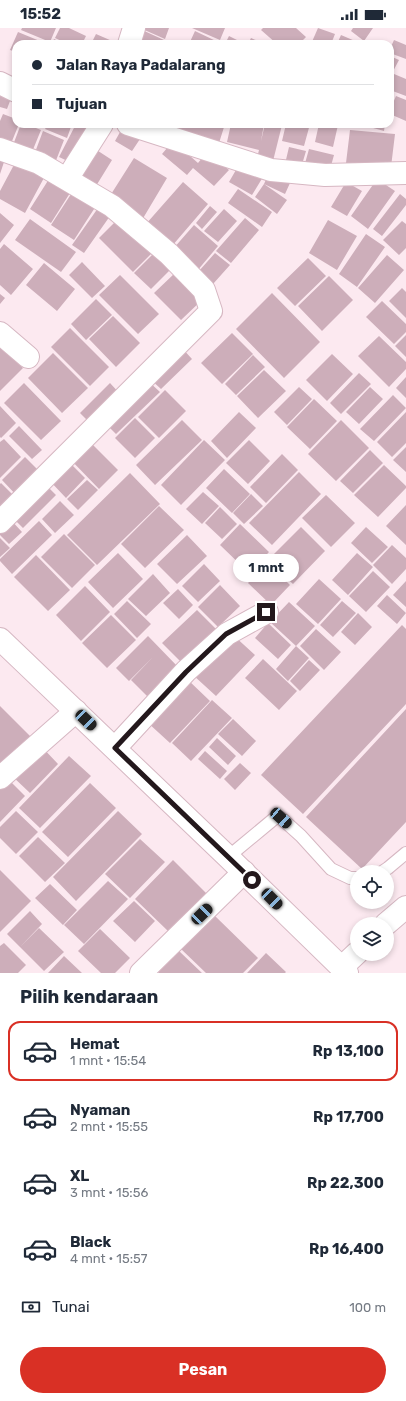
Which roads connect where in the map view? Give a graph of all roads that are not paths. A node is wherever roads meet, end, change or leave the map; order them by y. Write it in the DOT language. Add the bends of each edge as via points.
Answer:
graph roads {
  1 [pos="134,28"];
  2 [pos="130,40"];
  3 [pos="0,83"];
  4 [pos="12,89"];
  5 [pos="99,128"];
  6 [pos="141,128"];
  7 [pos="0,149"];
  8 [pos="406,173"];
  9 [pos="67,178"];
  10 [pos="0,333"];
  11 [pos="28,357"];
  12 [pos="0,522"];
  13 [pos="266,612"];
  14 [pos="0,639"];
  15 [pos="76,710"];
  16 [pos="115,748"];
  17 [pos="0,778"];
  18 [pos="406,853"];
  19 [pos="228,857"];
  20 [pos="392,865"];
  21 [pos="244,872"];
  22 [pos="350,878"];
  23 [pos="406,907"];
  24 [pos="394,917"];
  25 [pos="351,961"];
  26 [pos="344,971"];
  27 [pos="141,973"];
  1 -- 2 [label="main road"];
  3 -- 4 [label="main road"];
  5 -- 9 [label="main road"];
  6 -- 8 [label="main road" via="272,170 324,175"];
  7 -- 9 [label="main road" via="39,163"];
  9 -- 12 [label="main road" via="112,206 169,254 204,290 211,311"];
  10 -- 11 [label="main road"];
  13 -- 16 [label="main road" via="226,634 186,672"];
  14 -- 15 [label="main road"];
  15 -- 16 [label="main road"];
  15 -- 17 [label="main road"];
  16 -- 19 [label="main road"];
  18 -- 20 [label="lane"];
  19 -- 21 [label="main road"];
  19 -- 22 [label="lane" via="275,818 281,818 331,869"];
  21 -- 26 [label="main road"];
  21 -- 27 [label="main road"];
  23 -- 24 [label="main road"];
  25 -- 26 [label="main road"];
}
